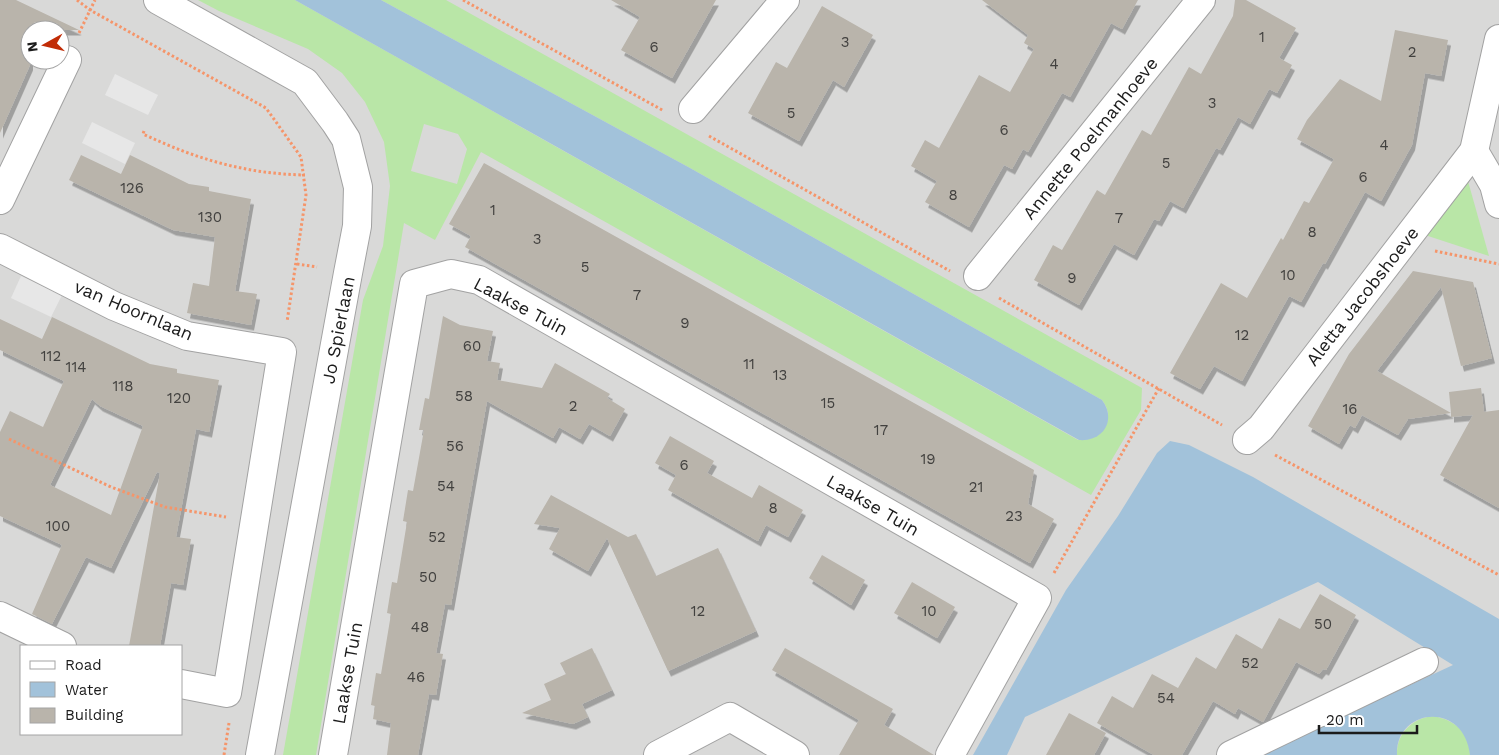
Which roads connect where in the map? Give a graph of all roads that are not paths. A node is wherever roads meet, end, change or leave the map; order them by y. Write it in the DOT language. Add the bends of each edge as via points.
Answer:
graph roads {
  1 [pos="158,0"];
  2 [pos="785,0"];
  3 [pos="1202,0"];
  4 [pos="1499,39"];
  5 [pos="62,70"];
  6 [pos="693,109"];
  7 [pos="1474,150"];
  8 [pos="0,200"];
  9 [pos="1499,204"];
  10 [pos="0,248"];
  11 [pos="978,276"];
  12 [pos="1247,440"];
  13 [pos="0,616"];
  14 [pos="60,645"];
  15 [pos="1424,662"];
  16 [pos="182,684"];
  17 [pos="260,755"];
  18 [pos="333,755"];
  19 [pos="658,755"];
  20 [pos="795,755"];
  21 [pos="950,755"];
  22 [pos="1230,755"];
  1 -- 17 [label="street, Jo Spierlaan" via="305,82 346,139 358,187 357,226"];
  2 -- 6 [label="street"];
  3 -- 11 [label="street, Annette Poelmanhoeve"];
  4 -- 7 [label="street, Aletta Jacobshoeve"];
  5 -- 8 [label="street"];
  7 -- 9 [label="street" via="1494,186"];
  7 -- 12 [label="street, Aletta Jacobshoeve" via="1261,428"];
  10 -- 16 [label="street, van Hoornlaan" via="114,306 187,336 282,352 227,693"];
  13 -- 14 [label="street"];
  15 -- 22 [label="street"];
  18 -- 21 [label="street, Laakse Tuin" via="414,284 451,274 479,280 1037,598"];
  19 -- 20 [label="street" via="730,717"];
}
